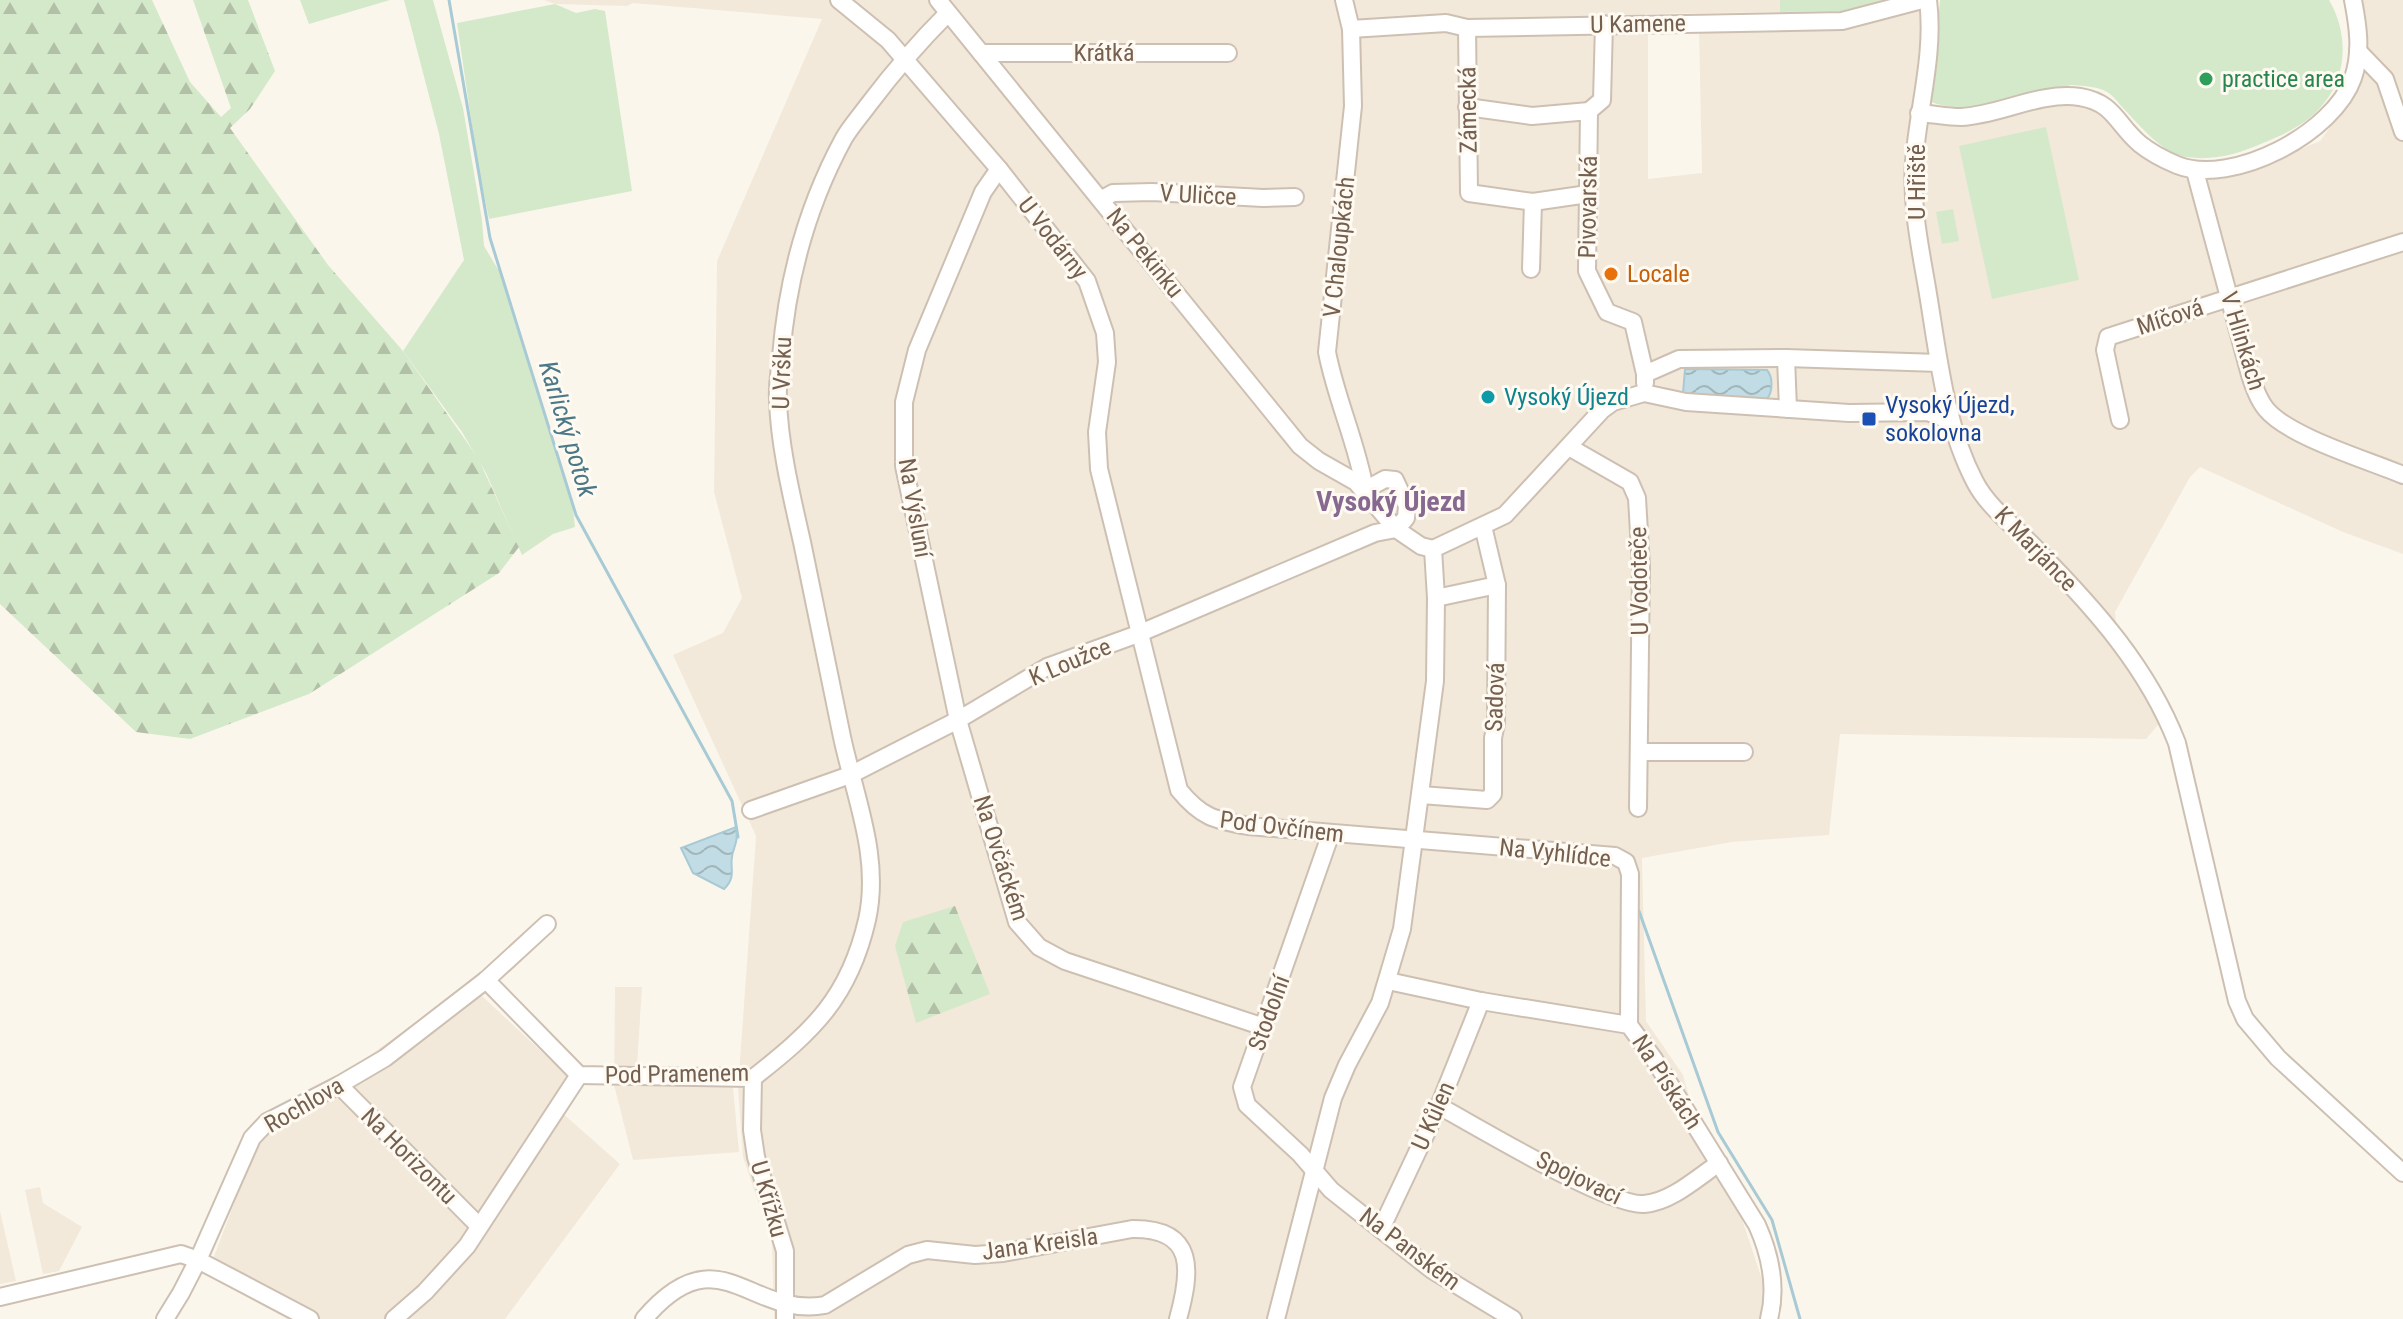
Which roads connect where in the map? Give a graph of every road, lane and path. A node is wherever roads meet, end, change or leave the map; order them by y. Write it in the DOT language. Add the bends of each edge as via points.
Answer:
graph roads {
  1 [pos="839,0"];
  2 [pos="1344,0"];
  3 [pos="1925,0"];
  4 [pos="2353,0"];
  5 [pos="943,6"];
  6 [pos="1604,24"];
  7 [pos="1467,28"];
  8 [pos="1351,29"];
  9 [pos="2358,51"];
  10 [pos="981,53"];
  11 [pos="1228,53"];
  12 [pos="903,58"];
  13 [pos="1467,107"];
  14 [pos="1589,111"];
  15 [pos="1919,113"];
  16 [pos="2403,132"];
  17 [pos="999,169"];
  18 [pos="2195,171"];
  19 [pos="1588,194"];
  20 [pos="1295,197"];
  21 [pos="1102,199"];
  22 [pos="1533,202"];
  23 [pos="2403,242"];
  24 [pos="1531,269"];
  25 [pos="2228,298"];
  26 [pos="1786,358"];
  27 [pos="1939,363"];
  28 [pos="1645,374"];
  29 [pos="1644,393"];
  30 [pos="1788,409"];
  31 [pos="2120,420"];
  32 [pos="1955,430"];
  33 [pos="1569,447"];
  34 [pos="2403,475"];
  35 [pos="1365,490"];
  36 [pos="1483,526"];
  37 [pos="1396,529"];
  38 [pos="1433,549"];
  39 [pos="1497,585"];
  40 [pos="1436,598"];
  41 [pos="1138,634"];
  42 [pos="958,720"];
  43 [pos="1639,752"];
  44 [pos="1744,752"];
  45 [pos="850,775"];
  46 [pos="1421,795"];
  47 [pos="1638,808"];
  48 [pos="751,810"];
  49 [pos="1331,833"];
  50 [pos="1415,841"];
  51 [pos="547,924"];
  52 [pos="486,980"];
  53 [pos="1388,981"];
  54 [pos="1481,1001"];
  55 [pos="1629,1025"];
  56 [pos="1264,1027"];
  57 [pos="579,1075"];
  58 [pos="753,1078"];
  59 [pos="339,1085"];
  60 [pos="1439,1106"];
  61 [pos="1719,1163"];
  62 [pos="1314,1169"];
  63 [pos="2403,1173"];
  64 [pos="479,1226"];
  65 [pos="1381,1229"];
  66 [pos="198,1260"];
  67 [pos="0,1297"];
  68 [pos="786,1314"];
  69 [pos="165,1319"];
  70 [pos="310,1319"];
  71 [pos="394,1319"];
  72 [pos="644,1319"];
  73 [pos="1178,1319"];
  74 [pos="1276,1319"];
  75 [pos="1513,1319"];
  76 [pos="1769,1319"];
  1 -- 12 [label="street, U Vodárny"];
  2 -- 8 [label="street, V Chaloupkách"];
  3 -- 6 [label="street, U Kamene" via="1842,21"];
  3 -- 15 [label="street, U Hřiště" via="1930,17"];
  4 -- 9 [label="street"];
  5 -- 10 [label="street, Na Pekinku"];
  5 -- 12 [label="street, U Vršku"];
  6 -- 7 [label="street, U Kamene"];
  6 -- 14 [label="street, Pivovarská" via="1602,100"];
  7 -- 8 [label="street, U Kamene" via="1446,23"];
  7 -- 13 [label="street, Zámecká"];
  8 -- 35 [label="street, V Chaloupkách" via="1353,106 1327,352"];
  9 -- 16 [label="street" via="2385,79"];
  9 -- 18 [label="street" via="2353,79 2341,100 2306,134 2236,166"];
  10 -- 11 [label="street, Krátká"];
  10 -- 21 [label="street, Na Pekinku"];
  12 -- 17 [label="street, U Vodárny"];
  12 -- 45 [label="street, U Vršku" via="846,136 818,194 784,317 777,399 789,484"];
  13 -- 14 [label="street" via="1532,116"];
  13 -- 22 [label="street, Zámecká" via="1469,193"];
  14 -- 19 [label="street, Pivovarská"];
  15 -- 18 [label="street" via="1962,117 2066,95 2094,99 2110,108 2139,143"];
  15 -- 27 [label="street, U Hřiště" via="1916,220"];
  17 -- 41 [label="street, U Vodárny" via="1080,271 1097,303 1107,362 1097,432 1099,469"];
  17 -- 42 [label="street, Na Výsluní" via="983,192 917,350 904,402 904,466"];
  18 -- 25 [label="street, V Hlinkách"];
  19 -- 22 [label="street"];
  19 -- 28 [label="street, Pivovarská" via="1587,271 1607,312 1633,322"];
  20 -- 21 [label="street, V Uličce" via="1152,192 1113,193"];
  21 -- 35 [label="street, Na Pekinku" via="1300,446"];
  22 -- 24 [label="street"];
  23 -- 25 [label="street, Míčová"];
  25 -- 31 [label="street, Míčová" via="2108,337 2105,350"];
  25 -- 34 [label="street, V Hlinkách" via="2250,375 2267,410 2296,430"];
  26 -- 27 [label="street"];
  26 -- 28 [label="street" via="1679,359"];
  26 -- 30 [label="street"];
  27 -- 32 [label="street, U Hřiště"];
  28 -- 29 [label="street"];
  29 -- 30 [label="street" via="1686,402"];
  29 -- 33 [label="street" via="1613,402"];
  30 -- 32 [label="street" via="1927,412"];
  32 -- 63 [label="street, K Marjánce" via="1986,498 2098,614 2169,723 2245,1019 2278,1058"];
  33 -- 36 [label="street" via="1516,506"];
  33 -- 43 [label="street, U Vodoteče" via="1630,482 1637,498"];
  35 -- 37 [label="street"];
  35 -- 37 [label="street" via="1385,479 1395,480 1407,506 1406,518"];
  36 -- 38 [label="street"];
  36 -- 39 [label="street, Sadová"];
  37 -- 38 [label="street"];
  37 -- 41 [label="street, K Loužce" via="1375,533"];
  38 -- 40 [label="street"];
  39 -- 40 [label="street"];
  39 -- 46 [label="street, Sadová" via="1493,794 1487,800"];
  40 -- 46 [label="street" via="1435,681"];
  41 -- 42 [label="street, K Loužce" via="1047,667"];
  41 -- 49 [label="street, Pod Ovčínem" via="1179,790 1193,808 1210,819 1248,826"];
  42 -- 45 [label="street, K Loužce"];
  42 -- 56 [label="street, Na Ovčáckém" via="1017,922 1039,947 1065,961"];
  43 -- 44 [label="street"];
  43 -- 47 [label="street, U Vodoteče"];
  45 -- 48 [label="street, K Loužce"];
  45 -- 58 [label="street, Pod Pramenem" via="870,853 867,919 858,950 846,980 809,1032"];
  46 -- 50 [label="street"];
  49 -- 50 [label="street, Pod Ovčínem"];
  49 -- 56 [label="street, Stodolní"];
  50 -- 53 [label="street"];
  50 -- 55 [label="street, Na Vyhlídce" via="1615,856 1626,862"];
  51 -- 52 [label="street, Rochlova"];
  52 -- 57 [label="street, Pod Pramenem"];
  52 -- 59 [label="street, Rochlova" via="385,1058"];
  53 -- 54 [label="street, Na Pískách"];
  53 -- 62 [label="street" via="1333,1098"];
  54 -- 55 [label="street, Na Pískách"];
  54 -- 60 [label="street, U Kůlen"];
  55 -- 61 [label="street, Na Pískách"];
  56 -- 62 [label="street, Stodolní" via="1243,1096"];
  57 -- 58 [label="street, Pod Pramenem"];
  57 -- 64 [label="street, Na Horizontu"];
  58 -- 68 [label="street, U Křížku" via="752,1130 785,1251"];
  59 -- 64 [label="street, Na Horizontu"];
  59 -- 66 [label="street, Rochlova" via="267,1122 252,1138"];
  60 -- 61 [label="street, Spojovací" via="1630,1203 1661,1200"];
  60 -- 65 [label="street, U Kůlen"];
  61 -- 76 [label="street, Na Pískách" via="1764,1239 1772,1276"];
  62 -- 65 [label="street, Na Panském" via="1331,1190"];
  62 -- 74 [label="street"];
  64 -- 71 [label="street, Na Horizontu" via="425,1292"];
  65 -- 75 [label="street, Na Panském" via="1432,1270"];
  66 -- 67 [label="street" via="181,1254"];
  66 -- 69 [label="street, Rochlova"];
  66 -- 70 [label="street"];
  68 -- 72 [label="street" via="720,1284 701,1282 665,1297"];
  68 -- 73 [label="street, Jana Kreisla" via="825,1305 908,1255 927,1250 1003,1253 1151,1229 1173,1239 1185,1255 1187,1286"];
}
